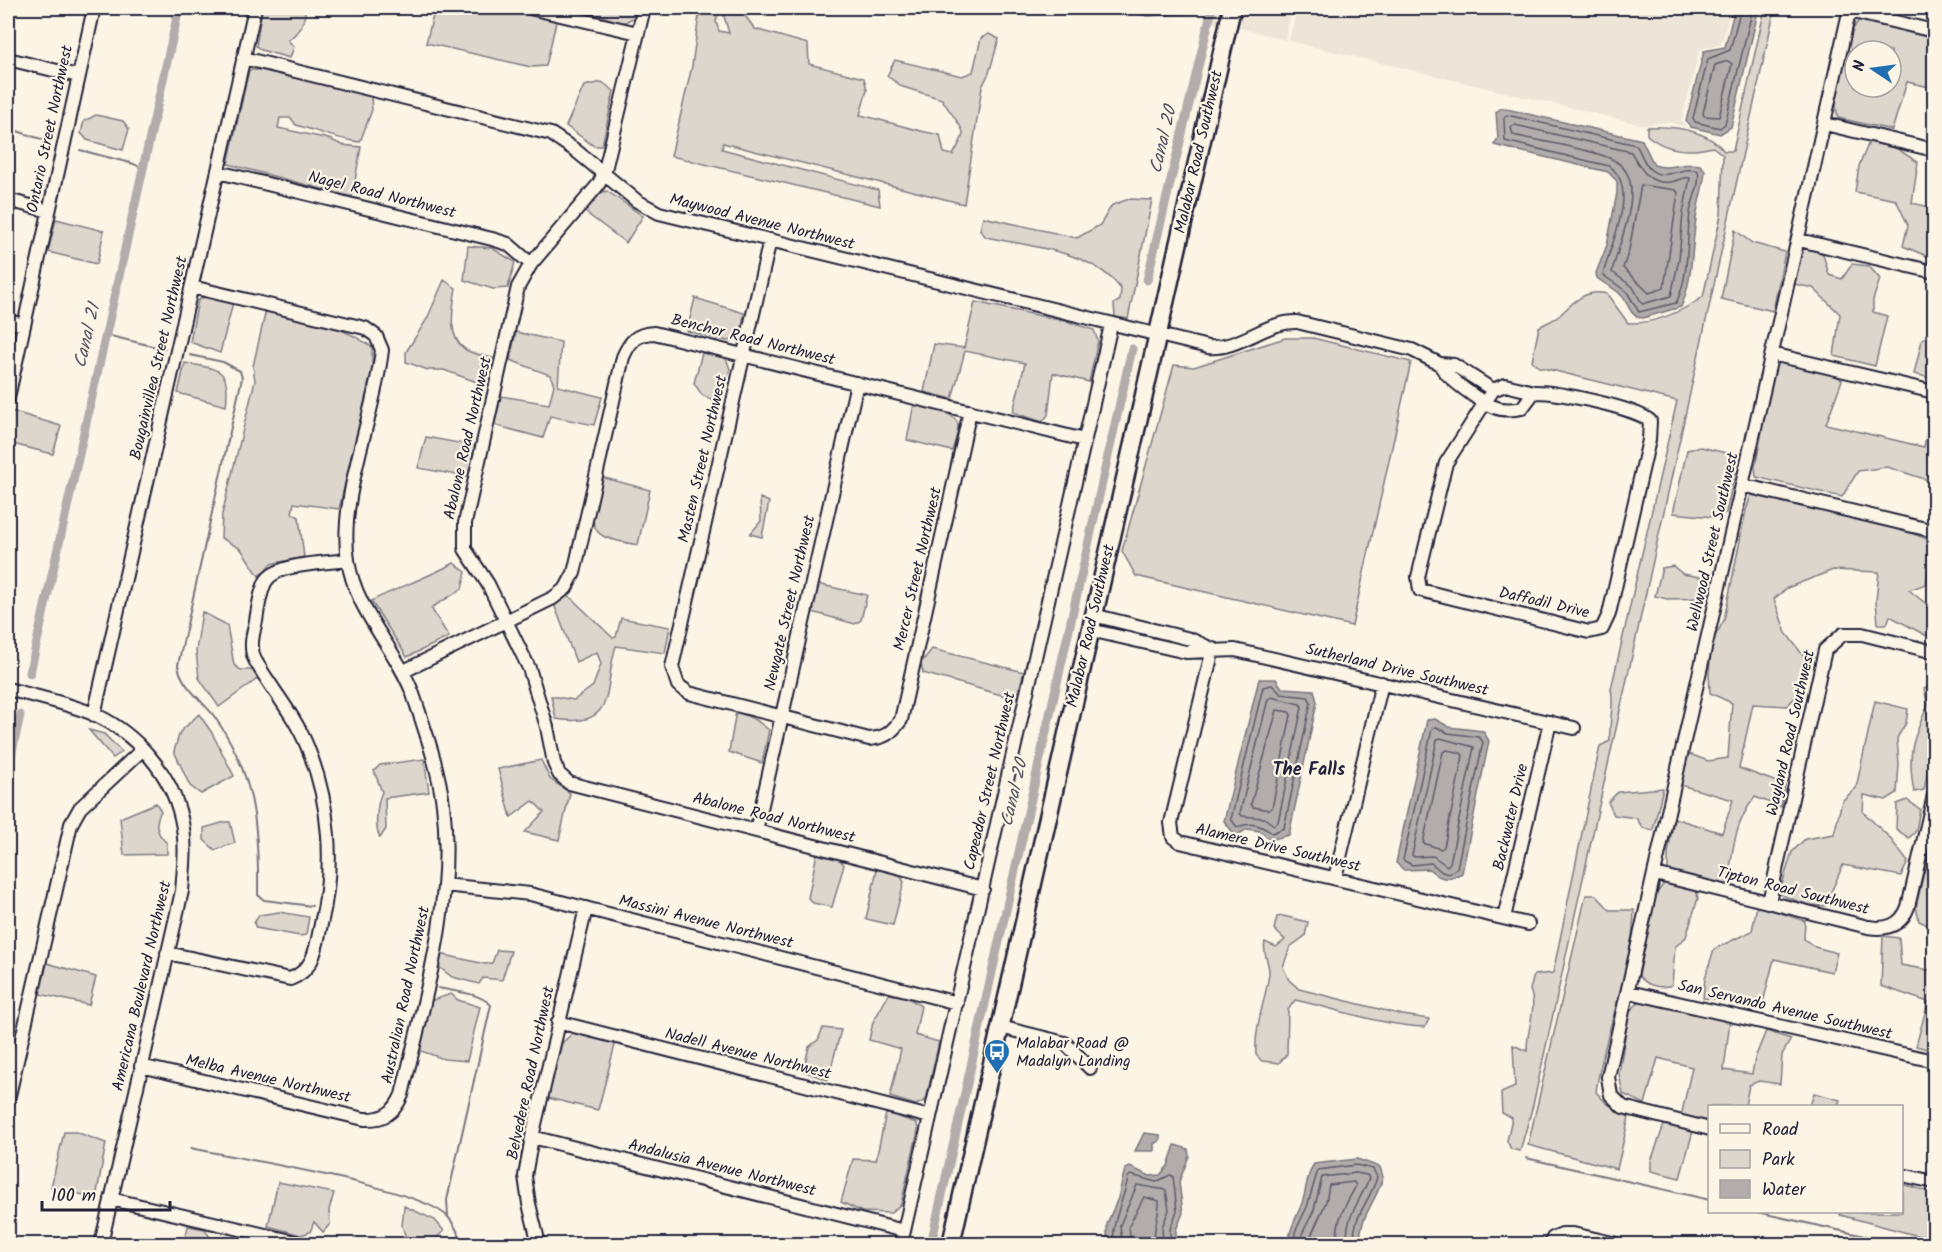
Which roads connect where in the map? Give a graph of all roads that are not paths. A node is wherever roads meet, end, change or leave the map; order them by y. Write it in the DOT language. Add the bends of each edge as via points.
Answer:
graph roads {
  1 [pos="94,8"];
  2 [pos="255,8"];
  3 [pos="530,8"];
  4 [pos="644,8"];
  5 [pos="1232,8"];
  6 [pos="1849,9"];
  7 [pos="1935,32"];
  8 [pos="638,33"];
  9 [pos="243,58"];
  10 [pos="8,59"];
  11 [pos="78,76"];
  12 [pos="1825,124"];
  13 [pos="1935,150"];
  14 [pos="218,172"];
  15 [pos="603,174"];
  16 [pos="8,200"];
  17 [pos="49,211"];
  18 [pos="770,240"];
  19 [pos="1799,240"];
  20 [pos="531,264"];
  21 [pos="1935,272"];
  22 [pos="192,286"];
  23 [pos="8,321"];
  24 [pos="24,325"];
  25 [pos="1111,326"];
  26 [pos="1157,335"];
  27 [pos="1772,354"];
  28 [pos="744,355"];
  29 [pos="1440,364"];
  30 [pos="857,383"];
  31 [pos="1493,390"];
  32 [pos="1534,392"];
  33 [pos="1935,392"];
  34 [pos="8,398"];
  35 [pos="1485,402"];
  36 [pos="970,411"];
  37 [pos="1084,441"];
  38 [pos="1742,485"];
  39 [pos="1935,531"];
  40 [pos="347,560"];
  41 [pos="507,619"];
  42 [pos="1092,623"];
  43 [pos="1213,649"];
  44 [pos="1935,652"];
  45 [pos="404,671"];
  46 [pos="1382,683"];
  47 [pos="8,689"];
  48 [pos="94,715"];
  49 [pos="782,716"];
  50 [pos="1550,722"];
  51 [pos="1574,728"];
  52 [pos="143,749"];
  53 [pos="1935,795"];
  54 [pos="756,831"];
  55 [pos="1655,874"];
  56 [pos="1335,878"];
  57 [pos="444,885"];
  58 [pos="983,889"];
  59 [pos="1769,902"];
  60 [pos="586,908"];
  61 [pos="1504,918"];
  62 [pos="1528,924"];
  63 [pos="167,953"];
  64 [pos="1629,992"];
  65 [pos="957,1003"];
  66 [pos="558,1022"];
  67 [pos="1000,1028"];
  68 [pos="1935,1061"];
  69 [pos="141,1066"];
  70 [pos="1090,1068"];
  71 [pos="8,1100"];
  72 [pos="387,1116"];
  73 [pos="930,1117"];
  74 [pos="1708,1129"];
  75 [pos="532,1137"];
  76 [pos="1903,1174"];
  77 [pos="1935,1182"];
  78 [pos="111,1199"];
  79 [pos="904,1231"];
  80 [pos="100,1245"];
  81 [pos="304,1245"];
  82 [pos="539,1245"];
  83 [pos="901,1245"];
  84 [pos="951,1245"];
  85 [pos="1550,1245"];
  86 [pos="1617,1245"];
  1 -- 11 [label="street, Ontario Street Northwest"];
  2 -- 9 [label="street, Bougainvillea Street Northwest"];
  3 -- 8 [label="street"];
  4 -- 8 [label="street, Abalone Road Northwest"];
  5 -- 26 [label="main road, Malabar Road Southwest"];
  6 -- 7 [label="street"];
  6 -- 12 [label="street, Wellwood Street Southwest"];
  8 -- 15 [label="street, Abalone Road Northwest"];
  9 -- 14 [label="street, Bougainvillea Street Northwest"];
  9 -- 15 [label="street, Maywood Avenue Northwest" via="540,130 558,136"];
  10 -- 11 [label="street"];
  11 -- 17 [label="street, Ontario Street Northwest"];
  12 -- 13 [label="street"];
  12 -- 19 [label="street, Wellwood Street Southwest"];
  14 -- 20 [label="street, Nagel Road Northwest" via="492,239 508,244"];
  14 -- 22 [label="street, Bougainvillea Street Northwest"];
  15 -- 18 [label="street, Maywood Avenue Northwest" via="659,213"];
  15 -- 20 [label="street, Abalone Road Northwest"];
  16 -- 17 [label="street"];
  17 -- 24 [label="street, Ontario Street Northwest"];
  18 -- 25 [label="street, Maywood Avenue Northwest"];
  18 -- 28 [label="street, Masten Street Northwest"];
  19 -- 21 [label="street"];
  19 -- 27 [label="street, Wellwood Street Southwest"];
  20 -- 41 [label="street, Abalone Road Northwest" via="518,287 463,536 465,549"];
  22 -- 40 [label="street, Australian Road Northwest" via="364,328 376,336 382,350 380,370 347,516"];
  22 -- 48 [label="street, Bougainvillea Street Northwest"];
  23 -- 24 [label="street"];
  24 -- 34 [label="street, Ontario Street Northwest"];
  25 -- 26 [label="street, Maywood Avenue Northwest"];
  25 -- 37 [label="street, Capeador Street Northwest"];
  26 -- 29 [label="street, Maywood Avenue Northwest" via="1221,349 1281,324 1297,322 1412,350"];
  26 -- 42 [label="main road, Malabar Road Southwest"];
  27 -- 33 [label="street"];
  27 -- 38 [label="street, Wellwood Street Southwest"];
  28 -- 30 [label="street, Benchor Road Northwest"];
  28 -- 41 [label="street, Benchor Road Northwest" via="654,333 641,334 630,343 622,357 574,573 566,588 553,598"];
  28 -- 49 [label="street, Masten Street Northwest" via="672,667 678,686 689,693"];
  29 -- 31 [label="street" via="1454,365"];
  29 -- 35 [label="street" via="1447,376"];
  30 -- 36 [label="street, Benchor Road Northwest"];
  30 -- 49 [label="street, Newgate Street Northwest"];
  31 -- 32 [label="street, Daffodil Drive" via="1505,385"];
  31 -- 35 [label="street, Daffodil Drive"];
  32 -- 35 [label="street" via="1522,408 1514,410"];
  32 -- 35 [label="street, Daffodil Drive" via="1614,407 1650,421 1609,614 1596,631 1420,590 1418,577 1446,462"];
  36 -- 37 [label="street, Benchor Road Northwest"];
  36 -- 49 [label="street, Mercer Street Northwest" via="901,720 883,738 869,739"];
  37 -- 58 [label="street, Capeador Street Northwest"];
  38 -- 39 [label="street"];
  38 -- 55 [label="street, Wellwood Street Southwest"];
  40 -- 45 [label="street, Australian Road Northwest" via="363,607"];
  40 -- 63 [label="street" via="275,572 264,586 252,635 254,659 292,713 320,783 329,865 326,905 314,958 299,976 290,979"];
  41 -- 45 [label="street, Benchor Road Northwest"];
  41 -- 54 [label="street, Abalone Road Northwest" via="529,668 559,774 570,783"];
  42 -- 43 [label="street, Sutherland Drive Southwest" via="1190,639"];
  42 -- 67 [label="main road, Malabar Road Southwest"];
  43 -- 46 [label="street, Sutherland Drive Southwest" via="1236,650"];
  43 -- 56 [label="street, Alamere Drive Southwest" via="1171,823 1173,837 1180,842"];
  44 -- 59 [label="street, Wayland Road Southwest" via="1862,634 1843,634 1826,650"];
  45 -- 57 [label="street, Australian Road Northwest" via="435,764 443,804"];
  46 -- 50 [label="street, Sutherland Drive Southwest"];
  46 -- 56 [label="street"];
  47 -- 48 [label="street, Americana Boulevard Northwest"];
  48 -- 52 [label="street, Americana Boulevard Northwest" via="117,726"];
  49 -- 54 [label="street, Newgate Street Northwest"];
  50 -- 51 [label="street, Sutherland Drive Southwest"];
  50 -- 61 [label="street, Backwater Drive"];
  52 -- 63 [label="street, Americana Boulevard Northwest" via="171,788 185,842 182,891"];
  52 -- 71 [label="street" via="80,808 71,824"];
  53 -- 59 [label="street, Tipton Road Southwest" via="1911,898 1898,923 1868,927"];
  54 -- 58 [label="street, Abalone Road Northwest"];
  55 -- 59 [label="street, Tipton Road Southwest"];
  55 -- 64 [label="street, Wellwood Street Southwest"];
  56 -- 61 [label="street, Alamere Drive Southwest"];
  57 -- 60 [label="street, Massini Avenue Northwest" via="530,894"];
  57 -- 72 [label="street, Australian Road Northwest" via="441,918 402,1095 396,1109"];
  58 -- 65 [label="street, Capeador Street Northwest"];
  60 -- 65 [label="street, Massini Avenue Northwest"];
  60 -- 66 [label="street, Belvedere Road Northwest"];
  61 -- 62 [label="street, Alamere Drive Southwest"];
  63 -- 69 [label="street, Americana Boulevard Northwest"];
  64 -- 68 [label="street, San Servando Avenue Southwest"];
  64 -- 74 [label="street, Wellwood Street Southwest" via="1608,1083 1614,1100 1629,1110"];
  65 -- 73 [label="street, Capeador Street Northwest"];
  66 -- 73 [label="street, Nadell Avenue Northwest"];
  66 -- 75 [label="street, Belvedere Road Northwest"];
  67 -- 70 [label="street" via="1065,1043"];
  67 -- 84 [label="main road, Malabar Road Southwest"];
  69 -- 72 [label="street, Melba Avenue Northwest" via="364,1119"];
  69 -- 78 [label="street, Americana Boulevard Northwest"];
  73 -- 79 [label="street, Capeador Street Northwest"];
  75 -- 79 [label="street, Andalusia Avenue Northwest"];
  75 -- 82 [label="street, Belvedere Road Northwest" via="525,1176"];
  76 -- 77 [label="street"];
  78 -- 80 [label="street, Americana Boulevard Northwest"];
  78 -- 81 [label="street"];
  79 -- 83 [label="street, Capeador Street Northwest"];
  85 -- 86 [label="street" via="1553,1238 1562,1234"];
}
